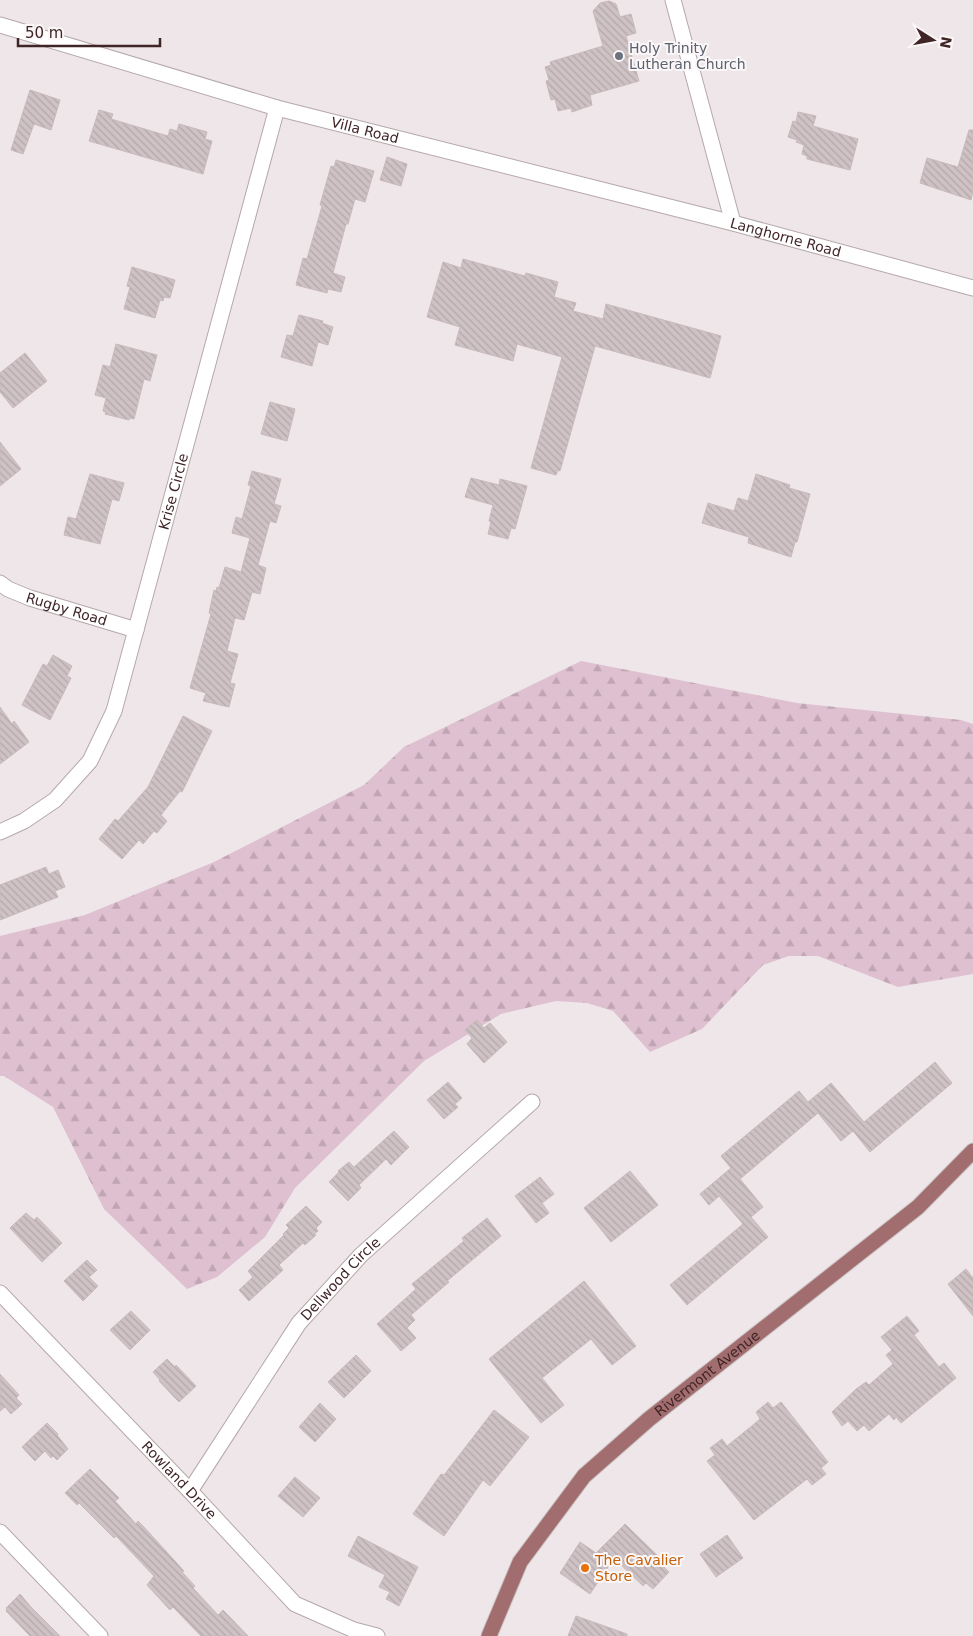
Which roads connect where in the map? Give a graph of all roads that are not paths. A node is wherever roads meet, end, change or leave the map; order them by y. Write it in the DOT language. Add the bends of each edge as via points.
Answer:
graph roads {
  1 [pos="672,0"];
  2 [pos="0,25"];
  3 [pos="277,108"];
  4 [pos="733,222"];
  5 [pos="973,288"];
  6 [pos="0,583"];
  7 [pos="136,630"];
  8 [pos="0,832"];
  9 [pos="532,1102"];
  10 [pos="973,1151"];
  11 [pos="0,1293"];
  12 [pos="190,1491"];
  13 [pos="0,1532"];
  14 [pos="100,1636"];
  15 [pos="377,1636"];
  16 [pos="489,1636"];
  1 -- 4 [label="street, Langhorne Road"];
  2 -- 3 [label="street, Villa Road"];
  3 -- 4 [label="street, Villa Road"];
  3 -- 7 [label="street, Krise Circle"];
  4 -- 5 [label="street, Langhorne Road"];
  6 -- 7 [label="street, Rugby Road" via="30,598"];
  7 -- 8 [label="street, Krise Circle" via="114,711 90,761 55,800 24,821"];
  9 -- 12 [label="street, Dellwood Circle" via="360,1255 299,1323"];
  10 -- 16 [label="main road, Rivermont Avenue" via="918,1207 650,1419 584,1476 520,1562"];
  11 -- 12 [label="street, Rowland Drive"];
  12 -- 15 [label="street, Rowland Drive" via="294,1604 354,1630"];
  13 -- 14 [label="street"];
}
